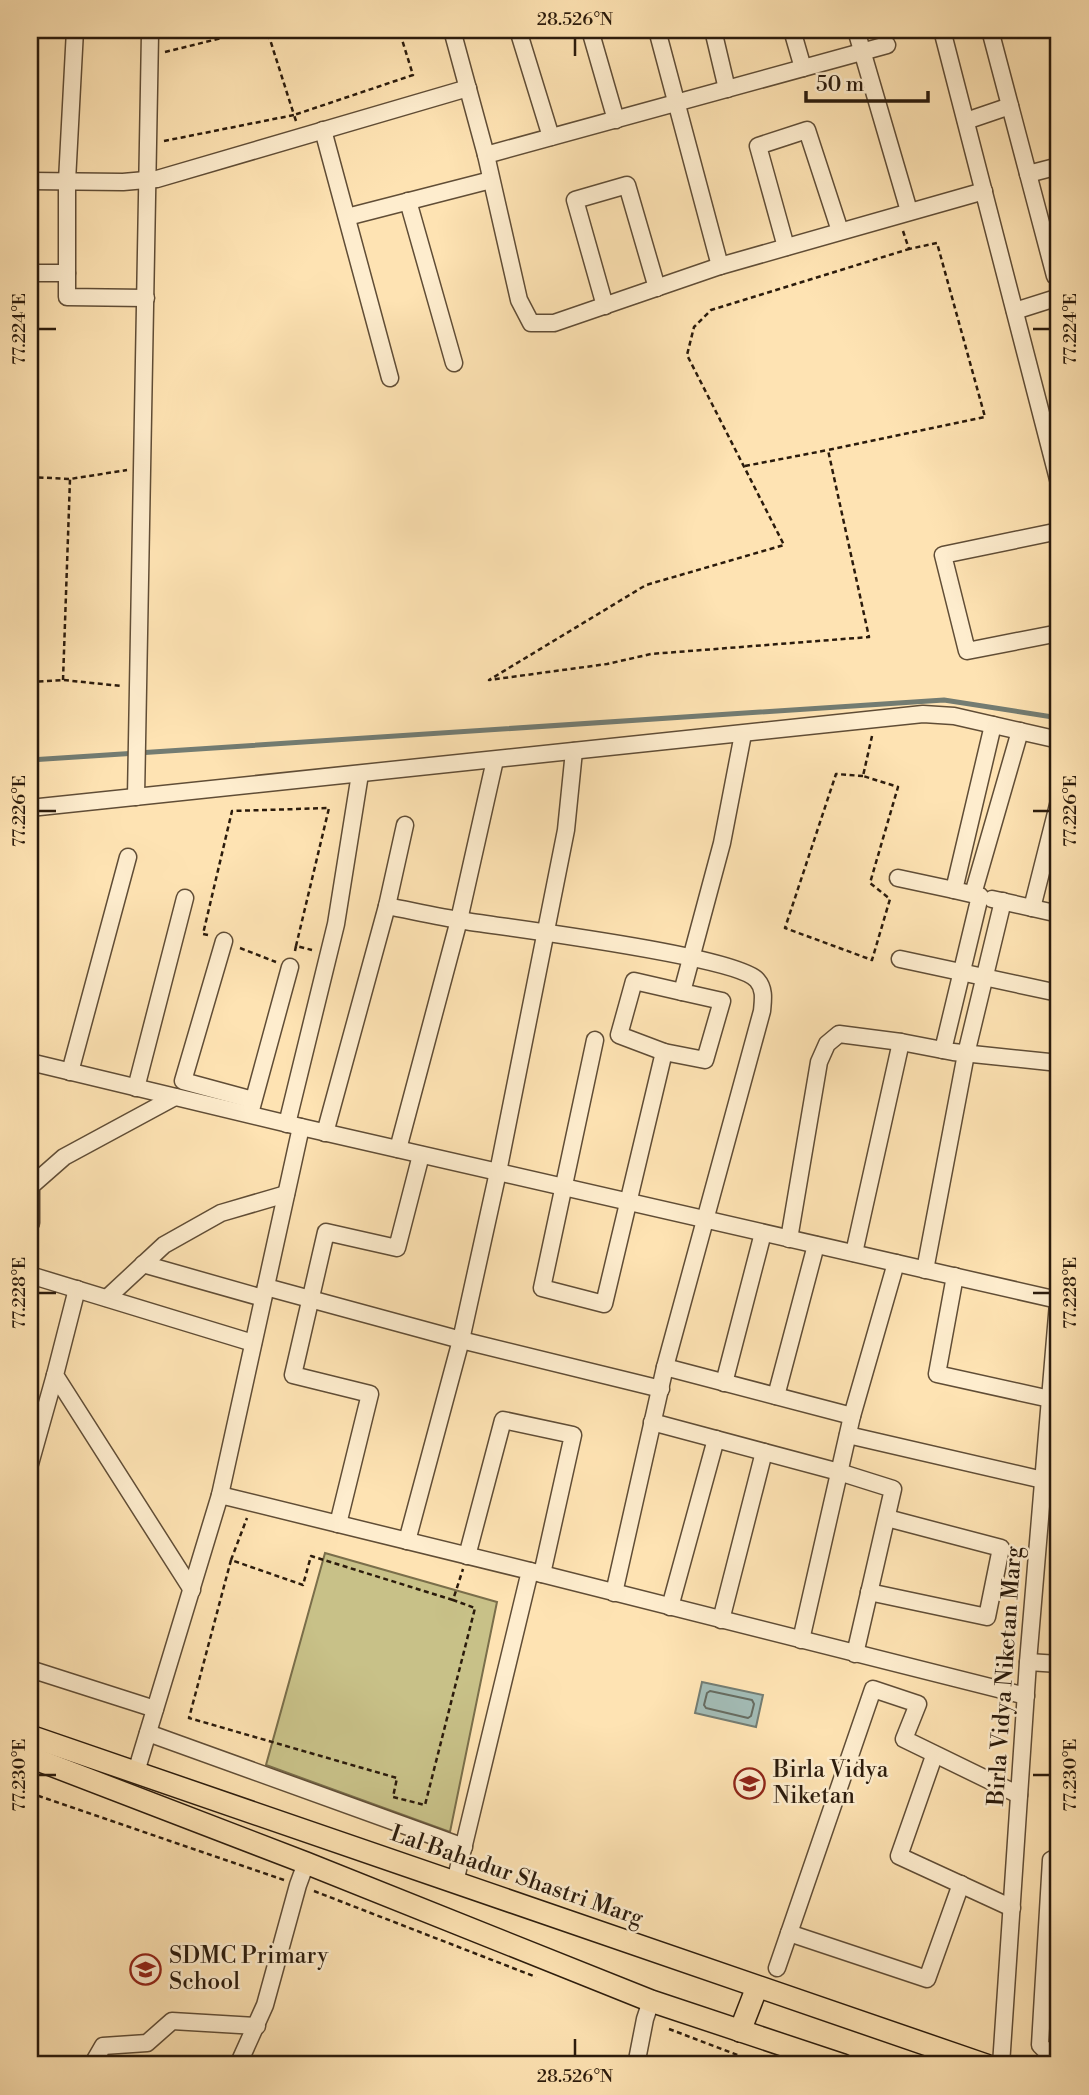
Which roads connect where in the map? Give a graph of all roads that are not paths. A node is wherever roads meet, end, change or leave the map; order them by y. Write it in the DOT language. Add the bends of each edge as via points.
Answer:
graph roads {
  1 [pos="75,30"];
  2 [pos="452,30"];
  3 [pos="518,30"];
  4 [pos="590,30"];
  5 [pos="657,30"];
  6 [pos="713,30"];
  7 [pos="792,30"];
  8 [pos="856,30"];
  9 [pos="942,30"];
  10 [pos="990,30"];
  11 [pos="150,34"];
  12 [pos="887,45"];
  13 [pos="862,52"];
  14 [pos="803,68"];
  15 [pos="468,88"];
  16 [pos="727,89"];
  17 [pos="677,103"];
  18 [pos="1010,106"];
  19 [pos="616,120"];
  20 [pos="966,121"];
  21 [pos="324,130"];
  22 [pos="551,137"];
  23 [pos="486,155"];
  24 [pos="1059,166"];
  25 [pos="1028,174"];
  26 [pos="148,180"];
  27 [pos="491,180"];
  28 [pos="30,181"];
  29 [pos="67,181"];
  30 [pos="984,191"];
  31 [pos="408,201"];
  32 [pos="904,213"];
  33 [pos="347,217"];
  34 [pos="840,231"];
  35 [pos="786,247"];
  36 [pos="720,266"];
  37 [pos="30,273"];
  38 [pos="67,273"];
  39 [pos="1059,275"];
  40 [pos="657,288"];
  41 [pos="145,298"];
  42 [pos="1059,298"];
  43 [pos="605,306"];
  44 [pos="1015,311"];
  45 [pos="454,363"];
  46 [pos="390,378"];
  47 [pos="1054,439"];
  48 [pos="1059,483"];
  49 [pos="1059,531"];
  50 [pos="1059,633"];
  51 [pos="993,725"];
  52 [pos="1020,731"];
  53 [pos="743,734"];
  54 [pos="1059,740"];
  55 [pos="574,751"];
  56 [pos="495,760"];
  57 [pos="359,774"];
  58 [pos="136,797"];
  59 [pos="1059,801"];
  60 [pos="30,808"];
  61 [pos="405,825"];
  62 [pos="128,858"];
  63 [pos="898,878"];
  64 [pos="954,890"];
  65 [pos="976,895"];
  66 [pos="185,898"];
  67 [pos="1003,901"];
  68 [pos="387,906"];
  69 [pos="1032,908"];
  70 [pos="1059,914"];
  71 [pos="459,920"];
  72 [pos="546,934"];
  73 [pos="224,941"];
  74 [pos="691,957"];
  75 [pos="900,959"];
  76 [pos="290,967"];
  77 [pos="961,973"];
  78 [pos="984,978"];
  79 [pos="682,992"];
  80 [pos="1058,993"];
  81 [pos="595,1040"];
  82 [pos="901,1042"];
  83 [pos="943,1050"];
  84 [pos="664,1052"];
  85 [pos="965,1054"];
  86 [pos="30,1062"];
  87 [pos="1059,1063"];
  88 [pos="70,1072"];
  89 [pos="136,1088"];
  90 [pos="175,1097"];
  91 [pos="251,1108"];
  92 [pos="294,1126"];
  93 [pos="325,1133"];
  94 [pos="398,1149"];
  95 [pos="421,1155"];
  96 [pos="498,1172"];
  97 [pos="563,1187"];
  98 [pos="286,1194"];
  99 [pos="628,1202"];
  100 [pos="707,1220"];
  101 [pos="31,1223"];
  102 [pos="763,1233"];
  103 [pos="789,1239"];
  104 [pos="816,1245"];
  105 [pos="854,1253"];
  106 [pos="896,1263"];
  107 [pos="143,1264"];
  108 [pos="925,1270"];
  109 [pos="30,1275"];
  110 [pos="955,1276"];
  111 [pos="77,1289"];
  112 [pos="1059,1291"];
  113 [pos="265,1292"];
  114 [pos="107,1298"];
  115 [pos="311,1299"];
  116 [pos="1058,1300"];
  117 [pos="461,1340"];
  118 [pos="253,1343"];
  119 [pos="665,1367"];
  120 [pos="55,1375"];
  121 [pos="724,1382"];
  122 [pos="661,1389"];
  123 [pos="776,1396"];
  124 [pos="1050,1399"];
  125 [pos="852,1416"];
  126 [pos="652,1422"];
  127 [pos="848,1435"];
  128 [pos="716,1439"];
  129 [pos="764,1452"];
  130 [pos="30,1464"];
  131 [pos="839,1472"];
  132 [pos="1043,1480"];
  133 [pos="220,1495"];
  134 [pos="887,1518"];
  135 [pos="338,1524"];
  136 [pos="407,1541"];
  137 [pos="467,1556"];
  138 [pos="536,1573"];
  139 [pos="192,1590"];
  140 [pos="869,1592"];
  141 [pos="614,1593"];
  142 [pos="670,1607"];
  143 [pos="722,1620"];
  144 [pos="801,1640"];
  145 [pos="855,1654"];
  146 [pos="1028,1662"];
  147 [pos="1059,1664"];
  148 [pos="30,1669"];
  149 [pos="1026,1696"];
  150 [pos="155,1709"];
  151 [pos="148,1733"];
  152 [pos="30,1735"];
  153 [pos="934,1756"];
  154 [pos="30,1757"];
  155 [pos="136,1772"];
  156 [pos="1019,1795"];
  157 [pos="464,1847"];
  158 [pos="1059,1856"];
  159 [pos="306,1863"];
  160 [pos="455,1882"];
  161 [pos="961,1884"];
  162 [pos="1012,1908"];
  163 [pos="789,1933"];
  164 [pos="777,1968"];
  165 [pos="1052,1974"];
  166 [pos="757,1987"];
  167 [pos="648,2010"];
  168 [pos="257,2026"];
  169 [pos="740,2031"];
  170 [pos="1059,2054"];
  171 [pos="817,2061"];
  172 [pos="92,2065"];
  173 [pos="238,2065"];
  174 [pos="636,2065"];
  175 [pos="843,2065"];
  176 [pos="986,2065"];
  177 [pos="1001,2065"];
  1 -- 29 [label="street"];
  2 -- 15 [label="street"];
  3 -- 22 [label="street"];
  4 -- 19 [label="street"];
  5 -- 17 [label="street"];
  6 -- 16 [label="street"];
  7 -- 14 [label="street"];
  8 -- 13 [label="street"];
  9 -- 20 [label="street"];
  10 -- 18 [label="street"];
  11 -- 26 [label="street"];
  12 -- 13 [label="street"];
  13 -- 14 [label="street"];
  13 -- 32 [label="street"];
  14 -- 16 [label="street"];
  15 -- 21 [label="street"];
  15 -- 23 [label="street"];
  16 -- 17 [label="street"];
  17 -- 19 [label="street"];
  17 -- 36 [label="street"];
  18 -- 20 [label="street"];
  18 -- 25 [label="street"];
  19 -- 22 [label="street"];
  20 -- 30 [label="street"];
  21 -- 26 [label="street"];
  21 -- 33 [label="street"];
  22 -- 23 [label="street"];
  23 -- 27 [label="street"];
  24 -- 25 [label="street"];
  25 -- 39 [label="street" via="1055,276"];
  26 -- 29 [label="street"];
  26 -- 41 [label="street"];
  27 -- 31 [label="street"];
  27 -- 43 [label="street" via="519,300 531,323 554,323"];
  28 -- 29 [label="street"];
  29 -- 38 [label="street"];
  30 -- 32 [label="street"];
  30 -- 44 [label="street"];
  31 -- 33 [label="street"];
  31 -- 45 [label="street"];
  32 -- 34 [label="street"];
  33 -- 46 [label="street"];
  34 -- 35 [label="street"];
  34 -- 35 [label="street" via="807,130 758,146"];
  35 -- 36 [label="street"];
  36 -- 40 [label="street"];
  37 -- 38 [label="street"];
  38 -- 41 [label="street" via="67,297"];
  40 -- 43 [label="street"];
  40 -- 43 [label="street" via="627,185 575,200"];
  41 -- 58 [label="street"];
  42 -- 44 [label="street"];
  44 -- 47 [label="street"];
  47 -- 48 [label="street"];
  49 -- 50 [label="street" via="943,555 967,651"];
  51 -- 52 [label="street"];
  51 -- 53 [label="street" via="923,714"];
  51 -- 64 [label="street"];
  52 -- 54 [label="street"];
  52 -- 65 [label="street"];
  53 -- 55 [label="street"];
  53 -- 74 [label="street" via="722,843"];
  55 -- 56 [label="street"];
  55 -- 72 [label="street" via="566,831"];
  56 -- 57 [label="street"];
  56 -- 71 [label="street"];
  57 -- 58 [label="street"];
  57 -- 92 [label="street" via="336,923"];
  58 -- 60 [label="street"];
  59 -- 69 [label="street"];
  61 -- 68 [label="street"];
  62 -- 88 [label="street"];
  63 -- 64 [label="street"];
  64 -- 65 [label="street"];
  65 -- 67 [label="street"];
  65 -- 77 [label="street"];
  66 -- 89 [label="street"];
  67 -- 69 [label="street"];
  67 -- 78 [label="street"];
  68 -- 71 [label="street"];
  68 -- 93 [label="street"];
  69 -- 70 [label="street"];
  71 -- 72 [label="street"];
  71 -- 94 [label="street"];
  72 -- 74 [label="street"];
  72 -- 96 [label="street"];
  73 -- 91 [label="street" via="183,1081"];
  74 -- 79 [label="street"];
  74 -- 100 [label="street" via="743,971 756,979 764,993"];
  75 -- 77 [label="street"];
  76 -- 91 [label="street"];
  77 -- 78 [label="street"];
  77 -- 83 [label="street"];
  78 -- 80 [label="street"];
  78 -- 85 [label="street"];
  79 -- 84 [label="street" via="722,1001 705,1060"];
  79 -- 84 [label="street" via="634,981 619,1035"];
  81 -- 97 [label="street"];
  82 -- 83 [label="street"];
  82 -- 103 [label="street" via="839,1034 827,1044 819,1062"];
  82 -- 105 [label="street"];
  83 -- 85 [label="street"];
  84 -- 99 [label="street"];
  85 -- 87 [label="street"];
  85 -- 108 [label="street"];
  86 -- 88 [label="street"];
  88 -- 89 [label="street"];
  89 -- 90 [label="street"];
  90 -- 91 [label="street"];
  90 -- 101 [label="street" via="64,1157 31,1186"];
  91 -- 92 [label="street"];
  92 -- 93 [label="street"];
  92 -- 98 [label="street"];
  93 -- 94 [label="street"];
  94 -- 95 [label="street"];
  95 -- 96 [label="street"];
  95 -- 115 [label="street" via="397,1248 326,1232"];
  96 -- 97 [label="street"];
  96 -- 117 [label="street"];
  97 -- 99 [label="street"];
  97 -- 99 [label="street" via="542,1288 604,1304"];
  98 -- 107 [label="street" via="221,1213 164,1245"];
  98 -- 113 [label="street"];
  99 -- 100 [label="street"];
  100 -- 102 [label="street"];
  100 -- 119 [label="street"];
  102 -- 103 [label="street"];
  102 -- 121 [label="street"];
  103 -- 104 [label="street"];
  104 -- 105 [label="street"];
  104 -- 123 [label="street"];
  105 -- 106 [label="street"];
  106 -- 108 [label="street"];
  106 -- 125 [label="street"];
  107 -- 113 [label="street"];
  107 -- 114 [label="street"];
  108 -- 110 [label="street"];
  109 -- 111 [label="street"];
  110 -- 116 [label="street"];
  110 -- 124 [label="street" via="937,1374"];
  111 -- 114 [label="street"];
  111 -- 120 [label="street"];
  112 -- 116 [label="street, Birla Vidya Niketan Marg"];
  113 -- 115 [label="street"];
  113 -- 118 [label="street"];
  114 -- 118 [label="street"];
  115 -- 117 [label="street"];
  115 -- 135 [label="street" via="293,1375 370,1394"];
  116 -- 124 [label="street, Birla Vidya Niketan Marg"];
  117 -- 122 [label="street"];
  117 -- 136 [label="street"];
  118 -- 133 [label="street"];
  119 -- 121 [label="street"];
  119 -- 122 [label="street"];
  120 -- 130 [label="street"];
  120 -- 139 [label="street"];
  121 -- 123 [label="street"];
  122 -- 126 [label="street"];
  123 -- 125 [label="street"];
  124 -- 132 [label="street, Birla Vidya Niketan Marg"];
  125 -- 127 [label="street"];
  126 -- 128 [label="street"];
  126 -- 141 [label="street"];
  127 -- 131 [label="street"];
  127 -- 132 [label="street"];
  128 -- 129 [label="street"];
  128 -- 142 [label="street"];
  129 -- 131 [label="street"];
  129 -- 143 [label="street"];
  131 -- 134 [label="street" via="893,1489"];
  131 -- 144 [label="street"];
  132 -- 146 [label="street, Birla Vidya Niketan Marg"];
  133 -- 135 [label="street"];
  133 -- 139 [label="street"];
  134 -- 140 [label="street"];
  134 -- 140 [label="street" via="1001,1548 987,1617"];
  135 -- 136 [label="street"];
  136 -- 137 [label="street"];
  137 -- 138 [label="street"];
  137 -- 138 [label="street" via="503,1420 573,1435"];
  138 -- 141 [label="street"];
  138 -- 157 [label="street"];
  139 -- 150 [label="street"];
  140 -- 145 [label="street"];
  141 -- 142 [label="street"];
  142 -- 143 [label="street"];
  143 -- 144 [label="street"];
  144 -- 145 [label="street"];
  145 -- 149 [label="street"];
  146 -- 147 [label="street"];
  146 -- 149 [label="street, Birla Vidya Niketan Marg"];
  148 -- 150 [label="street"];
  149 -- 156 [label="street, Birla Vidya Niketan Marg"];
  150 -- 151 [label="street"];
  151 -- 155 [label="street"];
  151 -- 157 [label="street"];
  152 -- 155 [label="main road, Lal Bahadur Shastri Marg"];
  153 -- 156 [label="street"];
  153 -- 161 [label="street" via="899,1856"];
  153 -- 163 [label="street" via="904,1739 918,1704 873,1689"];
  154 -- 159 [label="main road"];
  155 -- 160 [label="main road, Lal Bahadur Shastri Marg"];
  156 -- 162 [label="street, Birla Vidya Niketan Marg"];
  157 -- 160 [label="street"];
  158 -- 165 [label="street" via="1051,1860"];
  159 -- 167 [label="main road"];
  159 -- 168 [label="street"];
  160 -- 166 [label="main road, Lal Bahadur Shastri Marg"];
  161 -- 162 [label="street"];
  161 -- 163 [label="street" via="927,1979"];
  162 -- 177 [label="street, Birla Vidya Niketan Marg"];
  163 -- 164 [label="street"];
  165 -- 170 [label="street" via="1040,2045"];
  166 -- 169 [label="main road"];
  166 -- 176 [label="main road, Lal Bahadur Shastri Marg"];
  167 -- 169 [label="main road"];
  167 -- 174 [label="street"];
  168 -- 172 [label="street" via="172,2021 147,2043 103,2046"];
  168 -- 173 [label="street"];
  169 -- 171 [label="main road"];
  171 -- 175 [label="main road"];
}
